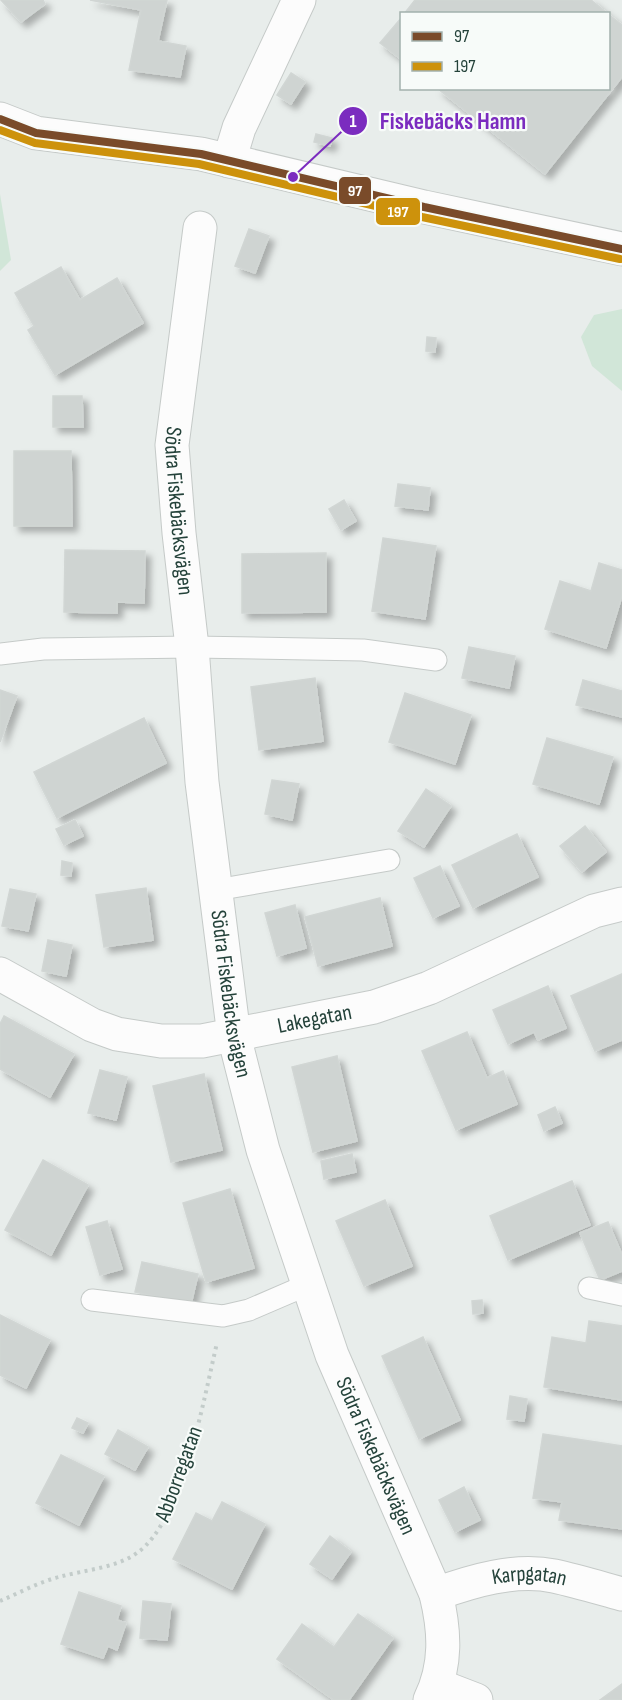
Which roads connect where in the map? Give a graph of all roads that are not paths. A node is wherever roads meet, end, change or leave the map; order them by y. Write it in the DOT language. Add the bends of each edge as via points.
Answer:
graph roads {
  1 [pos="299,0"];
  2 [pos="0,120"];
  3 [pos="229,161"];
  4 [pos="200,228"];
  5 [pos="622,249"];
  6 [pos="192,647"];
  7 [pos="0,654"];
  8 [pos="436,660"];
  9 [pos="389,860"];
  10 [pos="216,890"];
  11 [pos="622,904"];
  12 [pos="0,974"];
  13 [pos="234,1036"];
  14 [pos="307,1285"];
  15 [pos="589,1288"];
  16 [pos="622,1296"];
  17 [pos="92,1300"];
  18 [pos="436,1594"];
  19 [pos="622,1594"];
  20 [pos="434,1693"];
  21 [pos="476,1700"];
  1 -- 3 [label="street" via="239,128"];
  2 -- 3 [label="street" via="36,134 196,153"];
  3 -- 5 [label="street"];
  4 -- 6 [label="street, Södra Fiskebäcksvägen" via="172,445"];
  6 -- 7 [label="lane" via="43,649"];
  6 -- 8 [label="lane" via="363,650"];
  6 -- 10 [label="street, Södra Fiskebäcksvägen" via="201,782"];
  9 -- 10 [label="lane"];
  10 -- 13 [label="street, Södra Fiskebäcksvägen"];
  11 -- 13 [label="street, Lakegatan" via="594,911 429,988 385,1003"];
  12 -- 13 [label="street, Lakegatan" via="92,1025 117,1034 161,1041"];
  13 -- 14 [label="street, Södra Fiskebäcksvägen" via="263,1150"];
  14 -- 17 [label="lane" via="249,1310 223,1316"];
  14 -- 18 [label="street, Södra Fiskebäcksvägen" via="332,1356"];
  15 -- 16 [label="lane"];
  18 -- 19 [label="street, Karpgatan" via="485,1579 519,1575 552,1576"];
  18 -- 20 [label="street, Södra Fiskebäcksvägen" via="444,1650"];
  20 -- 21 [label="street, Södra Fiskebäcksvägen"];
}
